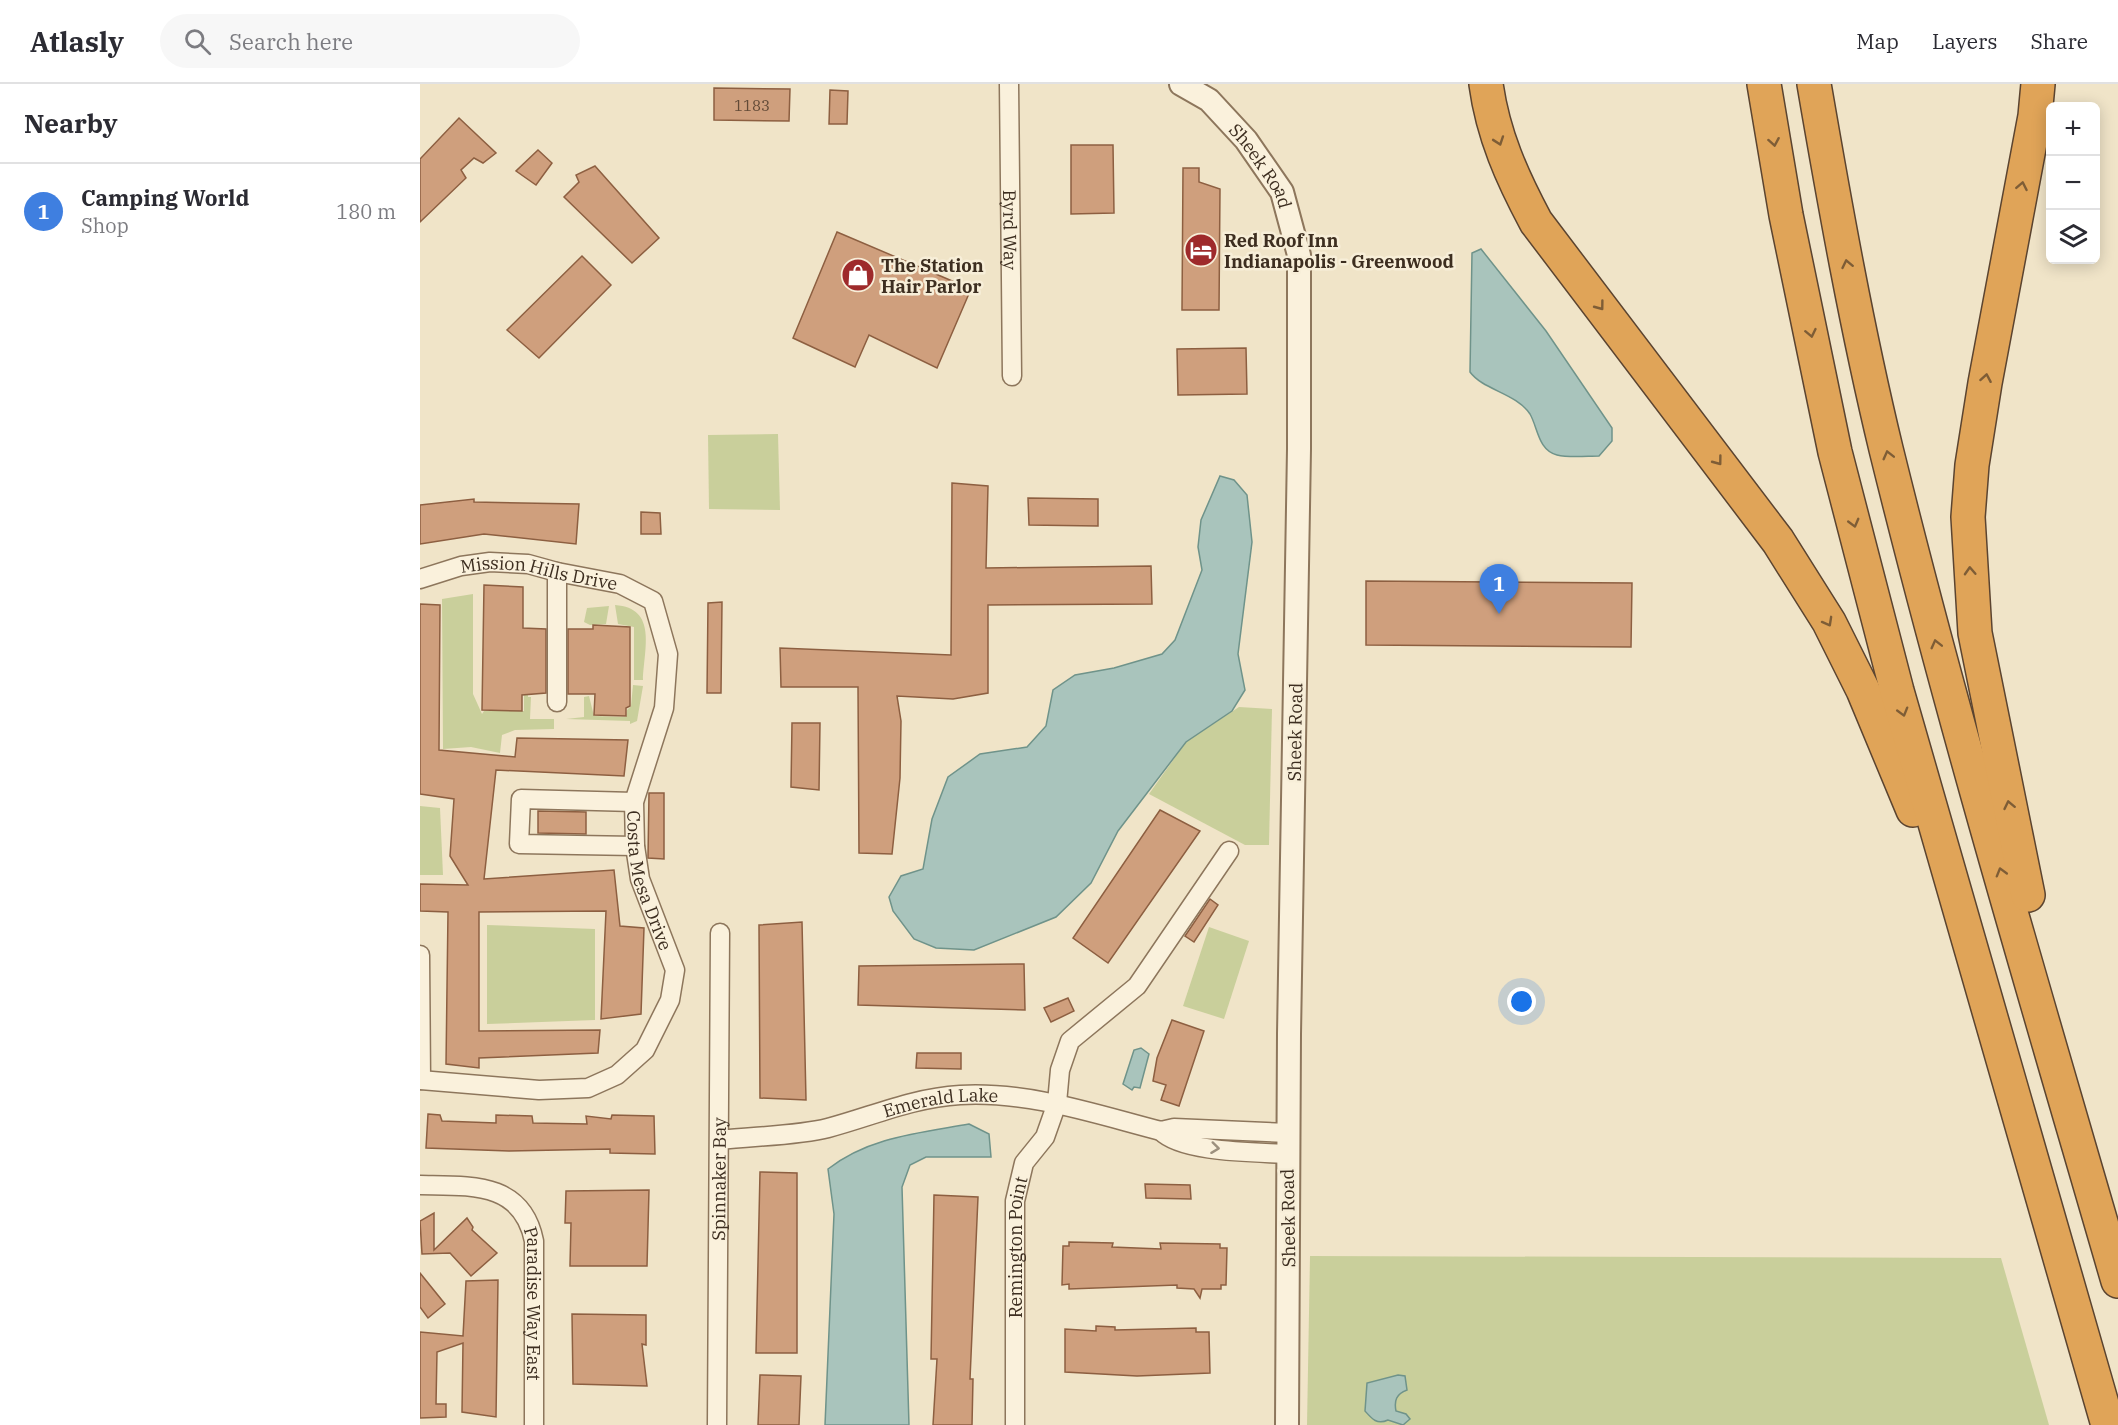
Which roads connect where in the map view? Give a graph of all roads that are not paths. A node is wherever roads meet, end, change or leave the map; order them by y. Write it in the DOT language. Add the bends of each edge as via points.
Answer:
graph roads {
  1 [pos="1009,84"];
  2 [pos="1181,84"];
  3 [pos="1486,84"];
  4 [pos="1764,84"];
  5 [pos="1814,84"];
  6 [pos="2038,84"];
  7 [pos="1012,376"];
  8 [pos="557,572"];
  9 [pos="420,579"];
  10 [pos="653,601"];
  11 [pos="557,702"];
  12 [pos="634,802"];
  13 [pos="635,846"];
  14 [pos="1228,851"];
  15 [pos="1966,932"];
  16 [pos="720,933"];
  17 [pos="420,955"];
  18 [pos="420,1080"];
  19 [pos="1057,1103"];
  20 [pos="720,1140"];
  21 [pos="1288,1144"];
  22 [pos="420,1185"];
  23 [pos="2092,1190"];
  24 [pos="2118,1281"];
  25 [pos="534,1425"];
  26 [pos="717,1425"];
  27 [pos="1015,1425"];
  28 [pos="1287,1425"];
  29 [pos="2108,1425"];
  1 -- 7 [label="street, Byrd Way"];
  2 -- 21 [label="street, Sheek Road" via="1209,100 1246,140 1282,192 1299,255"];
  3 -- 15 [label="highway, one-way" via="1491,116 1510,173 1536,222 1778,541 1829,622 1863,690"];
  4 -- 15 [label="highway, one-way" via="1786,215 1835,452"];
  23 -- 5 [label="highway, one-way" via="1945,678 1886,446 1835,209"];
  23 -- 6 [label="highway, one-way" via="1990,718 1975,633 1970,571 1968,517 1972,465"];
  8 -- 9 [label="street, Mission Hills Drive" via="528,564 490,562"];
  8 -- 10 [label="street, Mission Hills Drive" via="620,584"];
  8 -- 11 [label="street"];
  10 -- 12 [label="street, Costa Mesa Drive" via="668,654 664,708"];
  12 -- 13 [label="street, Costa Mesa Drive"];
  12 -- 13 [label="street" via="521,799 519,844"];
  13 -- 18 [label="street, Costa Mesa Drive" via="640,879 675,970 670,1000 645,1050 617,1075 588,1088"];
  14 -- 19 [label="street, Remington Point" via="1137,986 1070,1041 1060,1070"];
  15 -- 29 [label="highway"];
  16 -- 20 [label="street, Spinnaker Bay"];
  17 -- 18 [label="street"];
  19 -- 20 [label="street, Emerald Lake" via="1007,1095 960,1095 920,1100 827,1129"];
  19 -- 21 [label="street, Emerald Lake" via="1161,1131 1174,1128"];
  19 -- 27 [label="street, Remington Point" via="1045,1137 1024,1163 1015,1201"];
  20 -- 26 [label="street, Spinnaker Bay"];
  21 -- 28 [label="street, Sheek Road"];
  22 -- 25 [label="street, Paradise Way East" via="468,1186 505,1195 530,1222 534,1241"];
  23 -- 24 [label="highway"];
}
